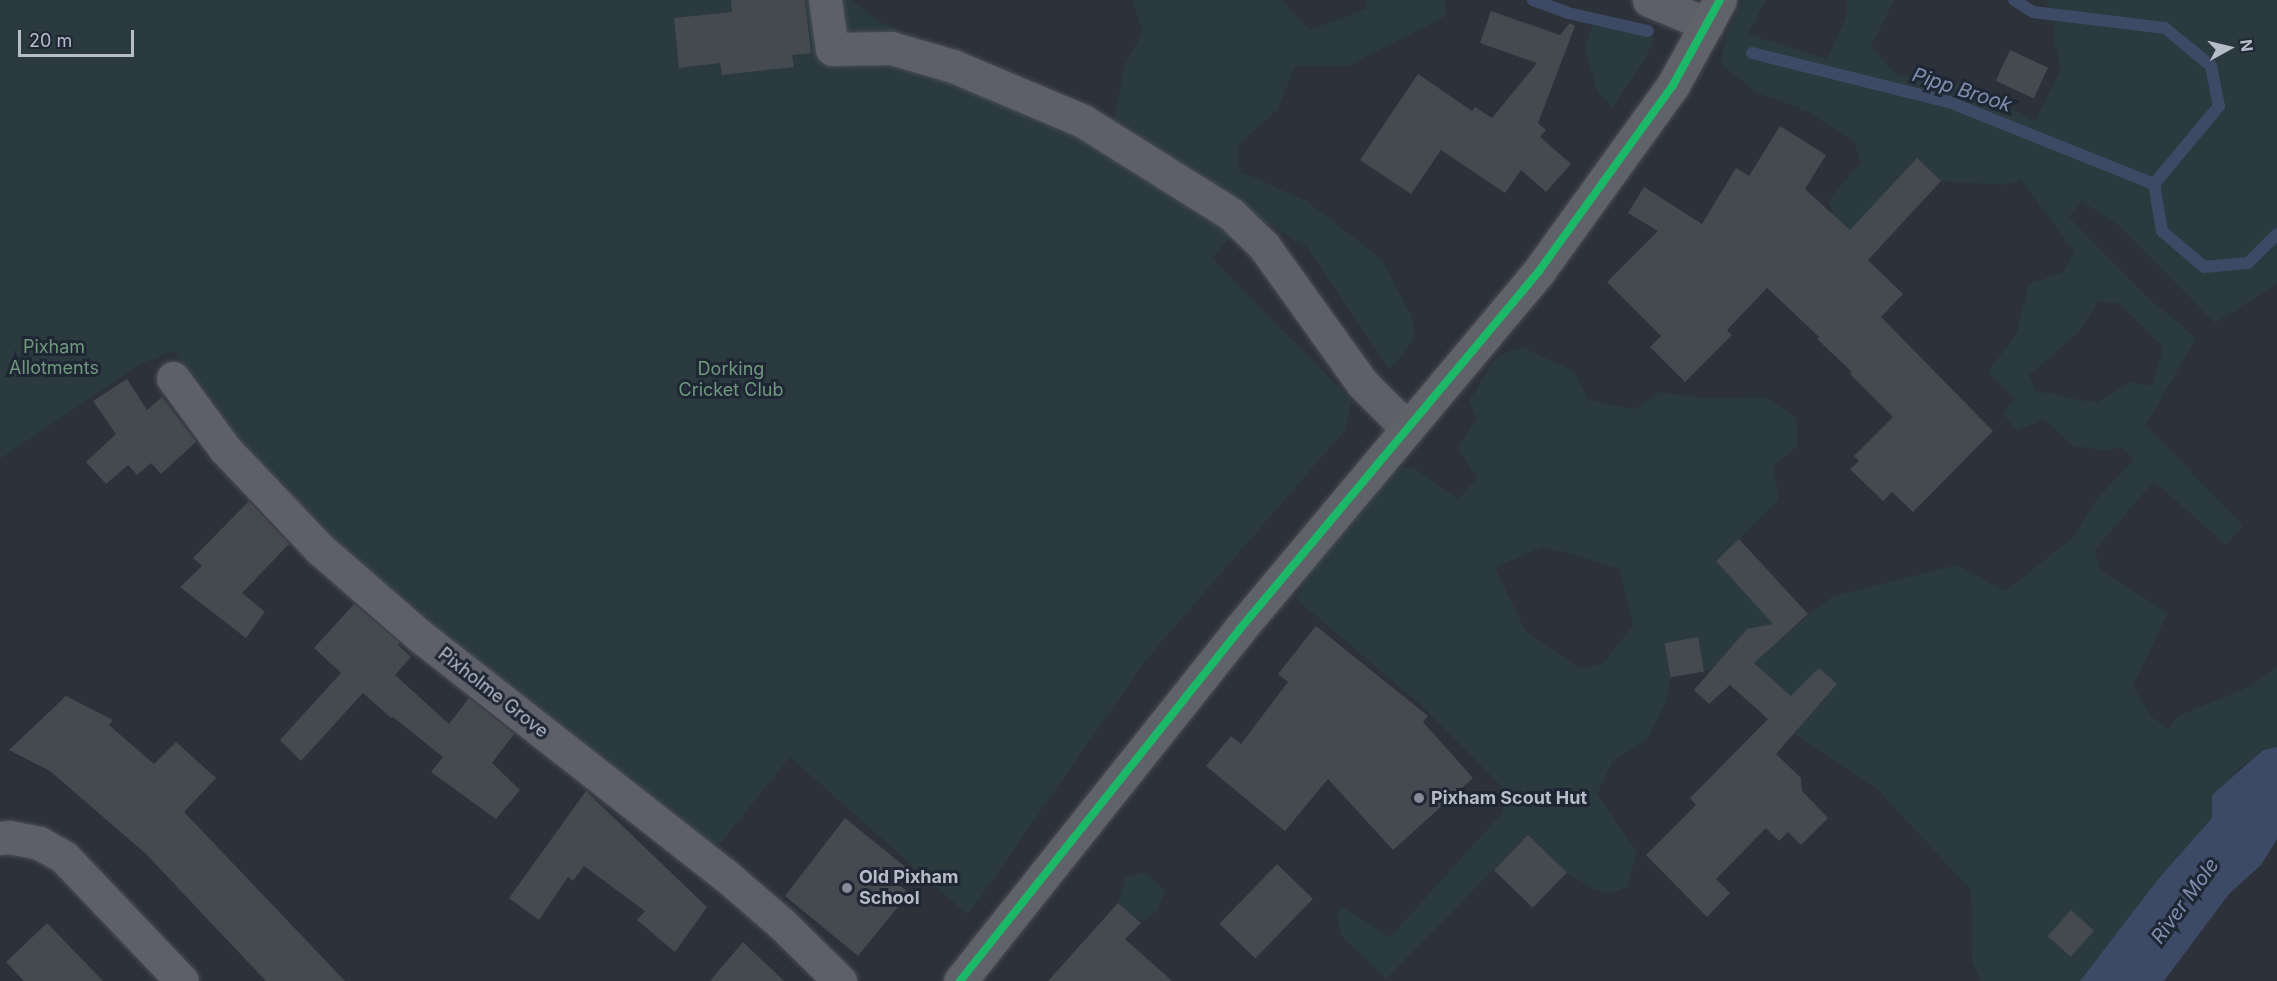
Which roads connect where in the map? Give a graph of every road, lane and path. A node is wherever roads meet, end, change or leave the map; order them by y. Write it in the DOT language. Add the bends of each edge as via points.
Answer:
graph roads {
  1 [pos="825,0"];
  2 [pos="1649,0"];
  3 [pos="1713,12"];
  4 [pos="173,378"];
  5 [pos="1407,428"];
  6 [pos="0,838"];
  7 [pos="182,981"];
  8 [pos="840,981"];
  9 [pos="960,981"];
  1 -- 5 [label="street" via="832,48 891,48 963,71 1083,121 1231,214 1264,246 1362,383"];
  2 -- 3 [label="street"];
  3 -- 5 [label="main road" via="1673,85 1615,169 1539,271"];
  4 -- 8 [label="street, Pixholme Grove" via="225,449 321,550 420,636 724,874"];
  5 -- 9 [label="main road" via="1209,666"];
  6 -- 7 [label="street" via="39,843 64,857"];
}
